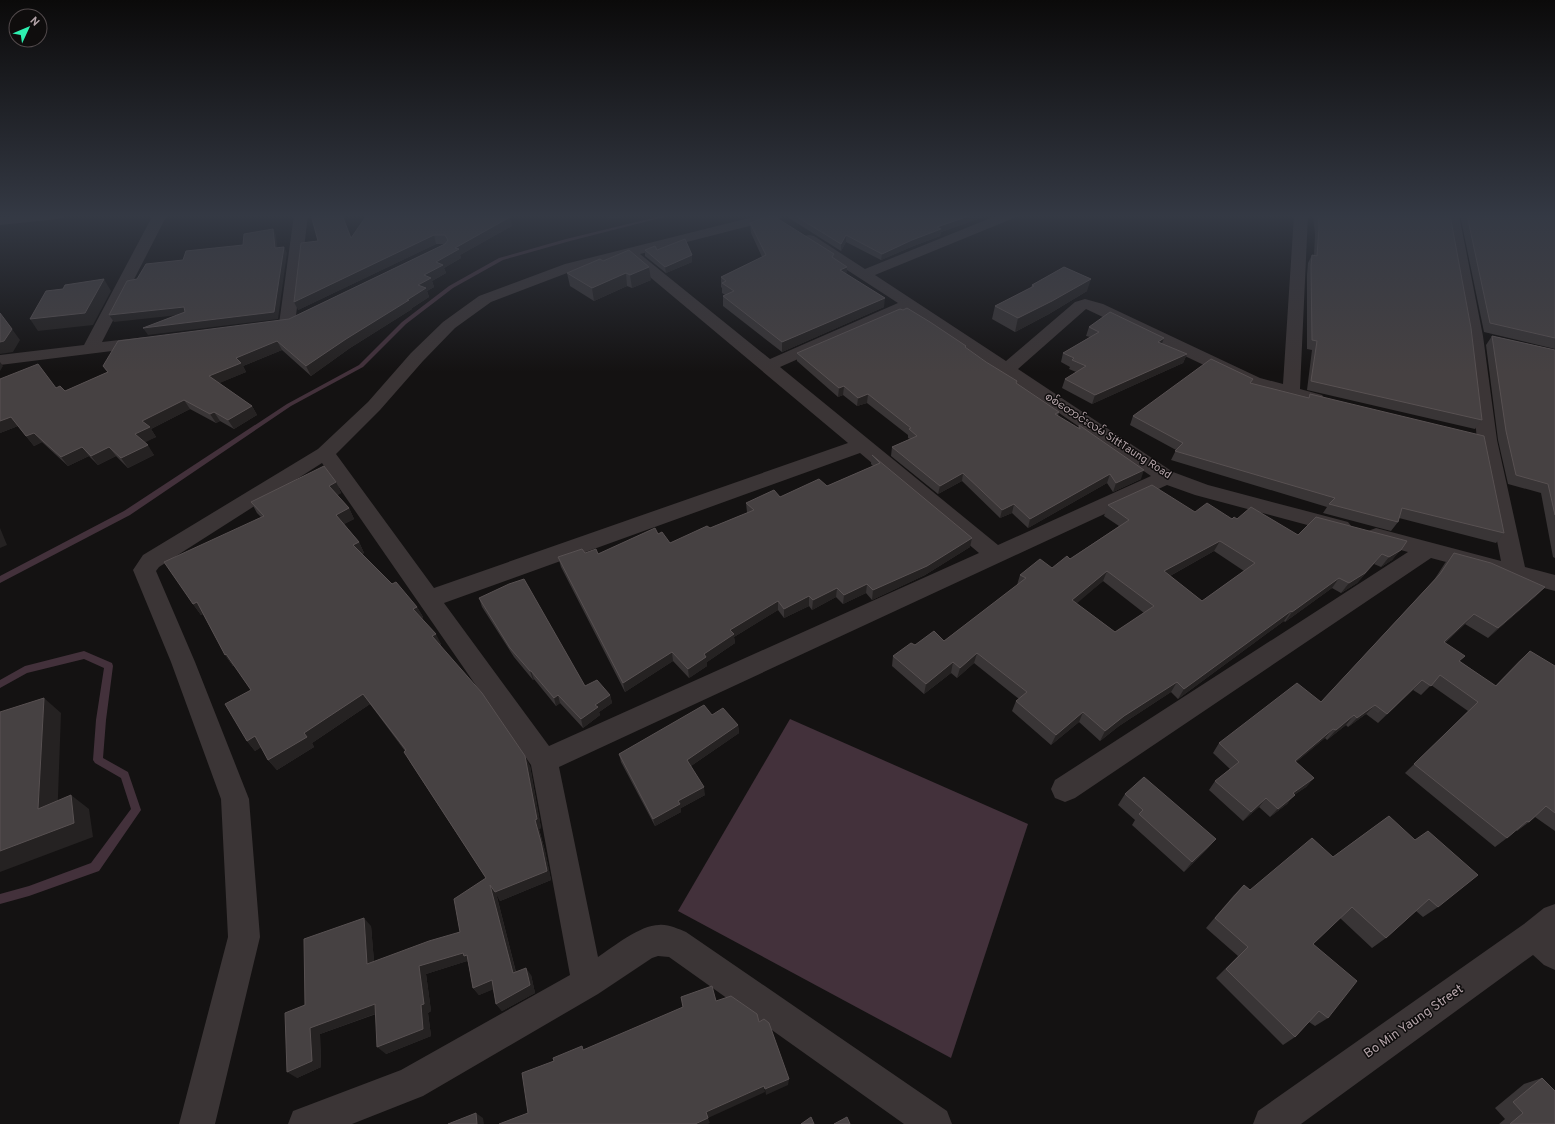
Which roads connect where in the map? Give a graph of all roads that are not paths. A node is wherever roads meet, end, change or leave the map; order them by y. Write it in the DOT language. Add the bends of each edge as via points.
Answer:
graph roads {
  1 [pos="133,267"];
  2 [pos="295,267"];
  3 [pos="569,267"];
  4 [pos="648,267"];
  5 [pos="855,267"];
  6 [pos="881,267"];
  7 [pos="1297,267"];
  8 [pos="1465,267"];
  9 [pos="865,274"];
  10 [pos="910,304"];
  11 [pos="287,323"];
  12 [pos="161,340"];
  13 [pos="90,349"];
  14 [pos="0,360"];
  15 [pos="768,366"];
  16 [pos="1008,369"];
  17 [pos="1291,393"];
  18 [pos="1336,404"];
  19 [pos="863,445"];
  20 [pos="325,453"];
  21 [pos="1166,476"];
  22 [pos="1427,550"];
  23 [pos="996,555"];
  24 [pos="1515,573"];
  25 [pos="1555,583"];
  26 [pos="429,599"];
  27 [pos="544,761"];
  28 [pos="1065,790"];
  29 [pos="1548,936"];
  30 [pos="587,983"];
  31 [pos="196,1124"];
  32 [pos="306,1124"];
  33 [pos="934,1124"];
  34 [pos="1271,1124"];
  1 -- 13 [label="street"];
  2 -- 11 [label="street"];
  3 -- 20 [label="street" via="486,299 449,325 416,357 374,406"];
  4 -- 15 [label="street"];
  5 -- 9 [label="street, စစ်တောင်းလမ် SittTaung Road"];
  6 -- 9 [label="street"];
  7 -- 17 [label="street"];
  8 -- 24 [label="street" via="1482,338 1479,438"];
  9 -- 10 [label="street, စစ်တောင်းလမ် SittTaung Road"];
  10 -- 15 [label="street"];
  10 -- 16 [label="street, စစ်တောင်းလမ် SittTaung Road"];
  12 -- 13 [label="street"];
  13 -- 14 [label="street"];
  15 -- 19 [label="street"];
  16 -- 17 [label="street" via="1085,304 1097,307 1254,382"];
  16 -- 21 [label="street, စစ်တောင်းလမ် SittTaung Road"];
  17 -- 18 [label="street"];
  19 -- 23 [label="street"];
  19 -- 26 [label="street"];
  20 -- 26 [label="street"];
  20 -- 31 [label="street" via="151,561 144,570 183,662 235,799 244,937"];
  21 -- 22 [label="street, စစ်တောင်းလမ် SittTaung Road" via="1202,490"];
  21 -- 23 [label="street"];
  22 -- 24 [label="street, စစ်တောင်းလမ် SittTaung Road"];
  22 -- 28 [label="street"];
  23 -- 27 [label="street"];
  24 -- 25 [label="street, စစ်တောင်းလမ် SittTaung Road"];
  26 -- 27 [label="street"];
  27 -- 30 [label="street"];
  29 -- 34 [label="street, Bo Min Yaung Street"];
  30 -- 32 [label="street" via="411,1084"];
  30 -- 33 [label="street" via="643,945 658,940 676,943"];
}
